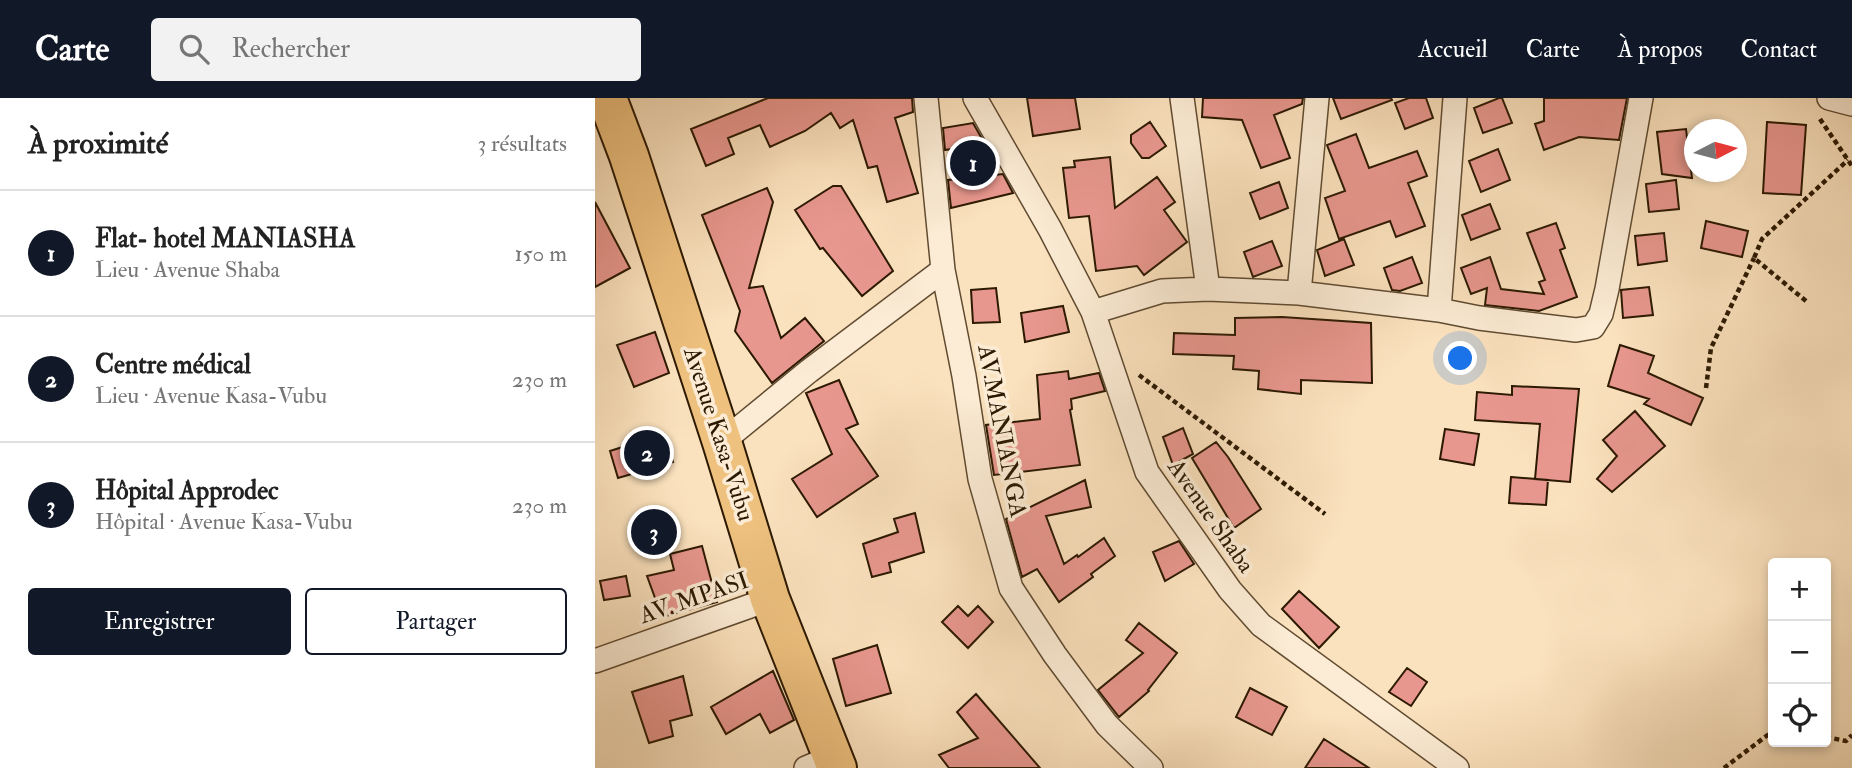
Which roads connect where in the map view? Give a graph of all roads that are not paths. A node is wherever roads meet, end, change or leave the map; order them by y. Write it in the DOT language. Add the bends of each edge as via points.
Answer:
graph roads {
  1 [pos="607,98"];
  2 [pos="926,98"];
  3 [pos="975,98"];
  4 [pos="1182,98"];
  5 [pos="1317,98"];
  6 [pos="1455,98"];
  7 [pos="1641,98"];
  8 [pos="1821,103"];
  9 [pos="1852,104"];
  10 [pos="943,270"];
  11 [pos="1208,289"];
  12 [pos="1299,293"];
  13 [pos="1439,310"];
  14 [pos="1093,312"];
  15 [pos="722,442"];
  16 [pos="770,599"];
  17 [pos="595,661"];
  18 [pos="825,764"];
  19 [pos="1151,768"];
  20 [pos="1457,768"];
  1 -- 15 [label="highway, Avenue Kasa-Vubu"];
  2 -- 10 [label="street, AV.MANIANGA"];
  3 -- 14 [label="street, Avenue Shaba"];
  4 -- 11 [label="street"];
  5 -- 12 [label="street"];
  6 -- 13 [label="street"];
  7 -- 13 [label="street" via="1607,289 1593,327 1576,330"];
  8 -- 9 [label="street"];
  10 -- 15 [label="street"];
  10 -- 19 [label="street, AV.MANIANGA" via="980,479 1011,589 1107,725"];
  11 -- 12 [label="street"];
  11 -- 14 [label="street" via="1162,291"];
  12 -- 13 [label="street"];
  14 -- 20 [label="street, Avenue Shaba" via="1147,472 1230,590 1261,625"];
  15 -- 16 [label="highway, Avenue Kasa-Vubu"];
  16 -- 17 [label="street, AV. MPASI"];
  16 -- 18 [label="highway, Avenue Kasa-Vubu"];
}
